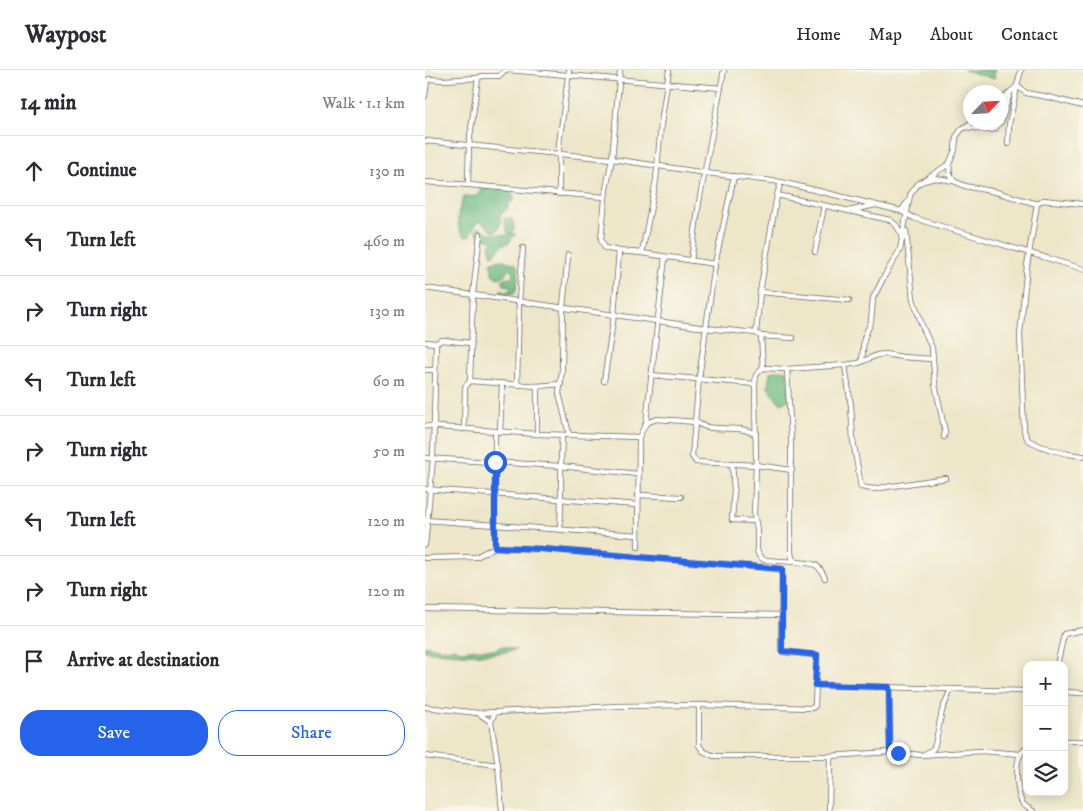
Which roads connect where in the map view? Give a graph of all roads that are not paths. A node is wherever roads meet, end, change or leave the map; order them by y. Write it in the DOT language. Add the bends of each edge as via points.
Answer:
graph roads {
  1 [pos="506,70"];
  2 [pos="569,70"];
  3 [pos="620,70"];
  4 [pos="669,70"];
  5 [pos="724,70"];
  6 [pos="1021,70"];
  7 [pos="568,76"];
  8 [pos="478,78"];
  9 [pos="619,80"];
  10 [pos="666,84"];
  11 [pos="1017,86"];
  12 [pos="721,88"];
  13 [pos="1010,92"];
  14 [pos="425,96"];
  15 [pos="1008,98"];
  16 [pos="1083,106"];
  17 [pos="963,129"];
  18 [pos="425,141"];
  19 [pos="469,144"];
  20 [pos="1009,144"];
  21 [pos="559,154"];
  22 [pos="612,159"];
  23 [pos="949,164"];
  24 [pos="657,165"];
  25 [pos="706,173"];
  26 [pos="734,176"];
  27 [pos="922,181"];
  28 [pos="954,181"];
  29 [pos="425,182"];
  30 [pos="781,182"];
  31 [pos="468,184"];
  32 [pos="559,194"];
  33 [pos="777,195"];
  34 [pos="605,197"];
  35 [pos="909,200"];
  36 [pos="879,204"];
  37 [pos="1037,204"];
  38 [pos="1083,204"];
  39 [pos="823,206"];
  40 [pos="901,210"];
  41 [pos="848,212"];
  42 [pos="907,214"];
  43 [pos="905,227"];
  44 [pos="480,234"];
  45 [pos="903,237"];
  46 [pos="908,244"];
  47 [pos="523,248"];
  48 [pos="619,251"];
  49 [pos="815,252"];
  50 [pos="1030,252"];
  51 [pos="642,253"];
  52 [pos="568,255"];
  53 [pos="665,257"];
  54 [pos="691,261"];
  55 [pos="715,264"];
  56 [pos="1083,269"];
  57 [pos="425,288"];
  58 [pos="760,292"];
  59 [pos="473,294"];
  60 [pos="849,300"];
  61 [pos="519,301"];
  62 [pos="563,307"];
  63 [pos="614,315"];
  64 [pos="658,320"];
  65 [pos="706,328"];
  66 [pos="756,333"];
  67 [pos="761,336"];
  68 [pos="793,338"];
  69 [pos="425,342"];
  70 [pos="435,343"];
  71 [pos="471,343"];
  72 [pos="932,359"];
  73 [pos="861,361"];
  74 [pos="845,365"];
  75 [pos="763,368"];
  76 [pos="787,369"];
  77 [pos="425,370"];
  78 [pos="434,370"];
  79 [pos="651,375"];
  80 [pos="699,378"];
  81 [pos="470,381"];
  82 [pos="605,381"];
  83 [pos="502,384"];
  84 [pos="561,384"];
  85 [pos="755,384"];
  86 [pos="517,385"];
  87 [pos="537,386"];
  88 [pos="647,412"];
  89 [pos="657,419"];
  90 [pos="696,422"];
  91 [pos="646,423"];
  92 [pos="425,426"];
  93 [pos="433,427"];
  94 [pos="463,429"];
  95 [pos="498,432"];
  96 [pos="537,434"];
  97 [pos="569,434"];
  98 [pos="755,434"];
  99 [pos="562,435"];
  100 [pos="639,437"];
  101 [pos="944,437"];
  102 [pos="1083,456"];
  103 [pos="425,458"];
  104 [pos="433,458"];
  105 [pos="495,462"];
  106 [pos="732,463"];
  107 [pos="756,465"];
  108 [pos="560,466"];
  109 [pos="792,470"];
  110 [pos="638,474"];
  111 [pos="946,478"];
  112 [pos="428,489"];
  113 [pos="495,494"];
  114 [pos="638,495"];
  115 [pos="681,497"];
  116 [pos="562,499"];
  117 [pos="638,505"];
  118 [pos="427,520"];
  119 [pos="755,521"];
  120 [pos="495,525"];
  121 [pos="560,529"];
  122 [pos="638,535"];
  123 [pos="425,546"];
  124 [pos="495,547"];
  125 [pos="638,547"];
  126 [pos="425,558"];
  127 [pos="783,562"];
  128 [pos="796,562"];
  129 [pos="782,569"];
  130 [pos="825,578"];
  131 [pos="425,609"];
  132 [pos="781,615"];
  133 [pos="1083,630"];
  134 [pos="1058,661"];
  135 [pos="815,685"];
  136 [pos="889,687"];
  137 [pos="951,689"];
  138 [pos="1023,691"];
  139 [pos="1068,692"];
  140 [pos="1083,692"];
  141 [pos="699,705"];
  142 [pos="425,707"];
  143 [pos="495,712"];
  144 [pos="479,713"];
  145 [pos="491,722"];
  146 [pos="1068,741"];
  147 [pos="1083,741"];
  148 [pos="1024,751"];
  149 [pos="890,752"];
  150 [pos="1021,754"];
  151 [pos="921,755"];
  152 [pos="425,756"];
  153 [pos="830,756"];
  154 [pos="498,765"];
  155 [pos="502,811"];
  156 [pos="829,811"];
  157 [pos="1033,811"];
  1 -- 7 [label="street"];
  1 -- 8 [label="street" via="499,76"];
  2 -- 7 [label="street"];
  3 -- 9 [label="street"];
  4 -- 10 [label="street"];
  5 -- 12 [label="street"];
  6 -- 11 [label="street"];
  7 -- 9 [label="street"];
  7 -- 21 [label="street"];
  8 -- 14 [label="street" via="429,78"];
  8 -- 19 [label="street"];
  9 -- 10 [label="street"];
  9 -- 22 [label="street"];
  10 -- 12 [label="street"];
  10 -- 24 [label="street"];
  11 -- 13 [label="street"];
  11 -- 16 [label="street" via="1027,93"];
  11 -- 20 [label="street" via="1009,124"];
  12 -- 25 [label="street"];
  13 -- 15 [label="street"];
  17 -- 23 [label="street" via="956,137"];
  18 -- 19 [label="street"];
  19 -- 21 [label="street"];
  19 -- 31 [label="street"];
  21 -- 22 [label="street"];
  21 -- 32 [label="street"];
  22 -- 24 [label="street"];
  22 -- 34 [label="street"];
  23 -- 27 [label="street"];
  23 -- 28 [label="street"];
  24 -- 25 [label="street"];
  24 -- 51 [label="street"];
  25 -- 26 [label="street"];
  25 -- 54 [label="street"];
  26 -- 30 [label="street"];
  26 -- 55 [label="street"];
  27 -- 28 [label="street" via="935,178"];
  27 -- 35 [label="street"];
  28 -- 37 [label="street"];
  29 -- 31 [label="street"];
  30 -- 33 [label="street"];
  30 -- 36 [label="street"];
  31 -- 32 [label="street"];
  32 -- 34 [label="street"];
  33 -- 39 [label="street"];
  33 -- 58 [label="street"];
  34 -- 48 [label="street" via="602,245"];
  35 -- 40 [label="street"];
  35 -- 42 [label="street"];
  36 -- 40 [label="street"];
  36 -- 41 [label="street"];
  37 -- 38 [label="street" via="1043,200"];
  37 -- 50 [label="street"];
  39 -- 41 [label="street"];
  39 -- 49 [label="street"];
  40 -- 42 [label="street"];
  41 -- 45 [label="street" via="890,220"];
  42 -- 43 [label="street"];
  42 -- 50 [label="street"];
  43 -- 45 [label="street"];
  43 -- 46 [label="street"];
  44 -- 59 [label="street"];
  45 -- 46 [label="street"];
  45 -- 73 [label="street" via="900,250 875,294"];
  46 -- 72 [label="street" via="913,299 932,348"];
  47 -- 61 [label="street"];
  48 -- 51 [label="street"];
  48 -- 63 [label="street"];
  50 -- 56 [label="street"];
  50 -- 102 [label="street" via="1021,334 1024,431 1027,440 1044,449"];
  51 -- 53 [label="street"];
  52 -- 62 [label="street"];
  53 -- 54 [label="street"];
  53 -- 64 [label="street"];
  54 -- 55 [label="street"];
  55 -- 65 [label="street"];
  57 -- 59 [label="street"];
  58 -- 60 [label="street"];
  58 -- 66 [label="street"];
  59 -- 61 [label="street"];
  59 -- 71 [label="street"];
  61 -- 62 [label="street"];
  61 -- 86 [label="street"];
  62 -- 63 [label="street"];
  62 -- 84 [label="street"];
  63 -- 64 [label="street"];
  63 -- 82 [label="street"];
  64 -- 65 [label="street"];
  64 -- 79 [label="street"];
  65 -- 66 [label="street"];
  65 -- 80 [label="street"];
  66 -- 67 [label="street"];
  67 -- 68 [label="street"];
  67 -- 75 [label="street"];
  69 -- 70 [label="street"];
  70 -- 71 [label="street" via="442,340"];
  70 -- 78 [label="street"];
  71 -- 81 [label="street"];
  72 -- 73 [label="street" via="885,354"];
  72 -- 101 [label="street"];
  73 -- 74 [label="street"];
  74 -- 76 [label="street"];
  74 -- 111 [label="street" via="861,487 873,489"];
  75 -- 76 [label="street"];
  75 -- 85 [label="street" via="756,376"];
  76 -- 109 [label="street"];
  77 -- 78 [label="street"];
  78 -- 93 [label="street"];
  79 -- 80 [label="street"];
  79 -- 88 [label="street"];
  80 -- 85 [label="street"];
  80 -- 90 [label="street"];
  81 -- 83 [label="street"];
  81 -- 94 [label="street" via="465,387"];
  83 -- 86 [label="street"];
  83 -- 95 [label="street"];
  84 -- 87 [label="street"];
  84 -- 97 [label="street" via="559,393"];
  85 -- 98 [label="street"];
  86 -- 87 [label="street"];
  87 -- 96 [label="street"];
  88 -- 89 [label="street"];
  88 -- 91 [label="street"];
  89 -- 90 [label="street"];
  89 -- 91 [label="street"];
  90 -- 98 [label="street"];
  90 -- 106 [label="street" via="693,460"];
  91 -- 100 [label="street"];
  92 -- 93 [label="street"];
  93 -- 94 [label="street"];
  93 -- 104 [label="street"];
  94 -- 95 [label="street"];
  95 -- 96 [label="street"];
  95 -- 105 [label="street"];
  96 -- 99 [label="street"];
  97 -- 99 [label="street"];
  97 -- 100 [label="street"];
  98 -- 107 [label="street"];
  99 -- 108 [label="street"];
  100 -- 110 [label="street"];
  103 -- 104 [label="street"];
  104 -- 105 [label="street"];
  104 -- 112 [label="street"];
  105 -- 108 [label="street"];
  105 -- 113 [label="street"];
  106 -- 107 [label="street"];
  106 -- 119 [label="street" via="732,520"];
  107 -- 109 [label="street"];
  107 -- 119 [label="street"];
  108 -- 110 [label="street"];
  108 -- 116 [label="street"];
  109 -- 128 [label="street" via="791,552"];
  110 -- 114 [label="street"];
  112 -- 113 [label="street"];
  112 -- 118 [label="street"];
  113 -- 116 [label="street"];
  113 -- 120 [label="street"];
  114 -- 115 [label="street"];
  114 -- 117 [label="street"];
  116 -- 117 [label="street"];
  116 -- 121 [label="street"];
  117 -- 122 [label="street"];
  118 -- 120 [label="street"];
  118 -- 123 [label="street"];
  119 -- 127 [label="street" via="759,556 764,560"];
  120 -- 121 [label="street"];
  120 -- 124 [label="street"];
  121 -- 122 [label="street"];
  122 -- 125 [label="street"];
  124 -- 126 [label="street" via="476,557"];
  124 -- 129 [label="street"];
  127 -- 128 [label="street"];
  127 -- 129 [label="street"];
  128 -- 130 [label="street" via="816,564"];
  129 -- 132 [label="street"];
  131 -- 132 [label="street"];
  132 -- 135 [label="street" via="783,652 817,655"];
  133 -- 134 [label="street" via="1064,634"];
  135 -- 136 [label="street"];
  135 -- 141 [label="street" via="812,708"];
  136 -- 137 [label="street"];
  136 -- 149 [label="street"];
  137 -- 138 [label="street"];
  137 -- 151 [label="street" via="942,711 935,745"];
  139 -- 140 [label="street"];
  141 -- 143 [label="street"];
  141 -- 153 [label="street" via="699,745 707,755"];
  142 -- 144 [label="street"];
  143 -- 144 [label="street"];
  143 -- 145 [label="street"];
  144 -- 145 [label="street"];
  145 -- 154 [label="street"];
  146 -- 147 [label="street"];
  148 -- 150 [label="street"];
  149 -- 151 [label="street"];
  149 -- 153 [label="street"];
  150 -- 151 [label="street" via="981,751"];
  150 -- 157 [label="street" via="1017,774 1019,794 1025,806"];
  152 -- 154 [label="street"];
  153 -- 156 [label="street"];
  154 -- 155 [label="street"];
}
